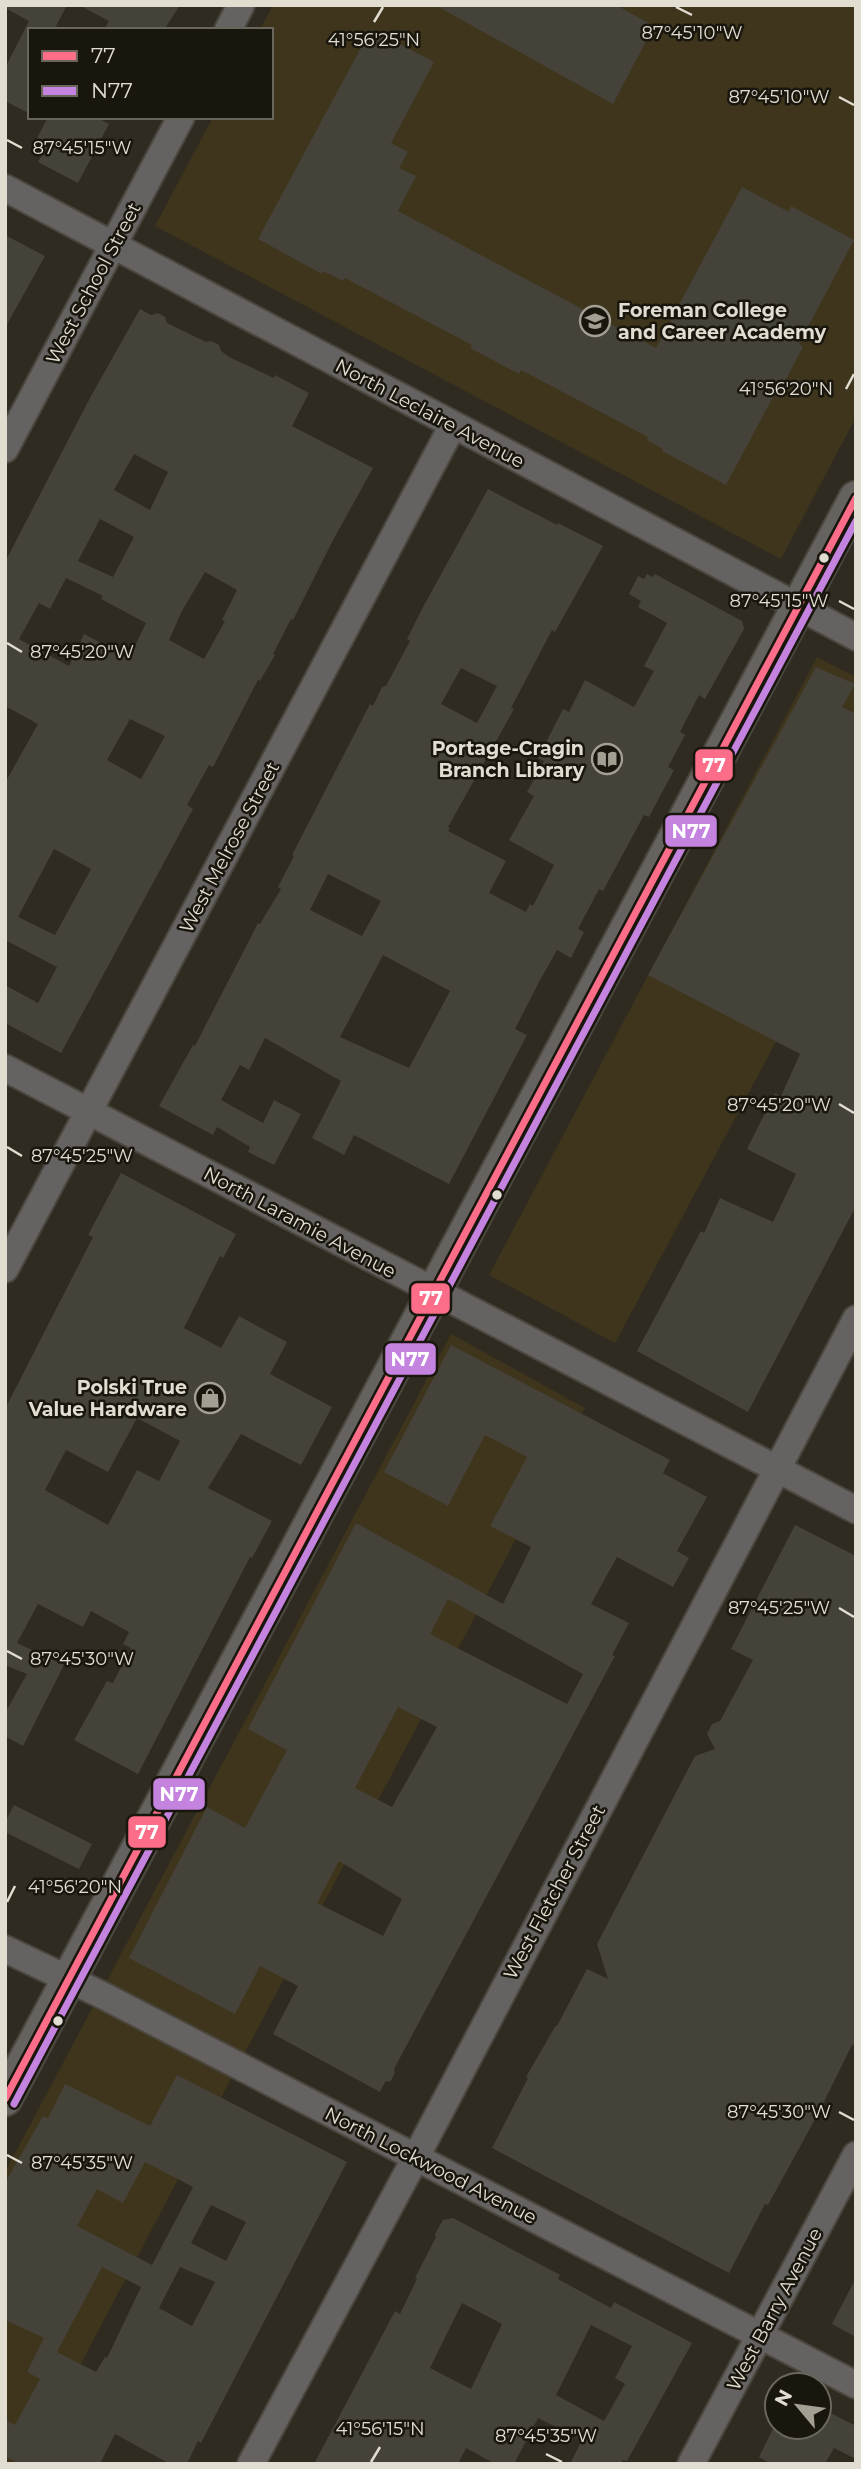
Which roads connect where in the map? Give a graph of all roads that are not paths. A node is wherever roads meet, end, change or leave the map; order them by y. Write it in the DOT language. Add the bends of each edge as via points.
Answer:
graph roads {
  1 [pos="241,5"];
  2 [pos="229,28"];
  3 [pos="180,119"];
  4 [pos="5,188"];
  5 [pos="113,245"];
  6 [pos="453,425"];
  7 [pos="5,449"];
  8 [pos="856,498"];
  9 [pos="797,607"];
  10 [pos="856,637"];
  11 [pos="5,1068"];
  12 [pos="89,1112"];
  13 [pos="5,1269"];
  14 [pos="433,1292"];
  15 [pos="856,1319"];
  16 [pos="776,1469"];
  17 [pos="856,1510"];
  18 [pos="5,1949"];
  19 [pos="69,1979"];
  20 [pos="5,2099"];
  21 [pos="856,2155"];
  22 [pos="416,2157"];
  23 [pos="760,2335"];
  24 [pos="856,2385"];
  25 [pos="251,2464"];
  26 [pos="691,2464"];
  1 -- 2 [label="street"];
  3 -- 5 [label="street, West School Street"];
  4 -- 5 [label="street, North Leclaire Avenue"];
  5 -- 6 [label="street, North Leclaire Avenue"];
  5 -- 7 [label="street, West School Street"];
  6 -- 9 [label="street, North Leclaire Avenue"];
  6 -- 12 [label="street, West Melrose Street"];
  8 -- 9 [label="main road"];
  9 -- 10 [label="street, North Leclaire Avenue"];
  9 -- 14 [label="main road"];
  11 -- 12 [label="street, North Laramie Avenue"];
  12 -- 13 [label="street, West Melrose Street"];
  12 -- 14 [label="street, North Laramie Avenue"];
  14 -- 16 [label="street, North Laramie Avenue"];
  14 -- 19 [label="main road"];
  15 -- 16 [label="street, West Fletcher Street"];
  16 -- 17 [label="street, North Laramie Avenue"];
  16 -- 22 [label="street, West Fletcher Street"];
  18 -- 19 [label="street, North Lockwood Avenue"];
  19 -- 20 [label="main road"];
  19 -- 22 [label="street, North Lockwood Avenue"];
  21 -- 23 [label="street, West Barry Avenue"];
  22 -- 23 [label="street, North Lockwood Avenue"];
  22 -- 25 [label="street, West Fletcher Street"];
  23 -- 24 [label="street, North Lockwood Avenue"];
  23 -- 26 [label="street, West Barry Avenue"];
}
